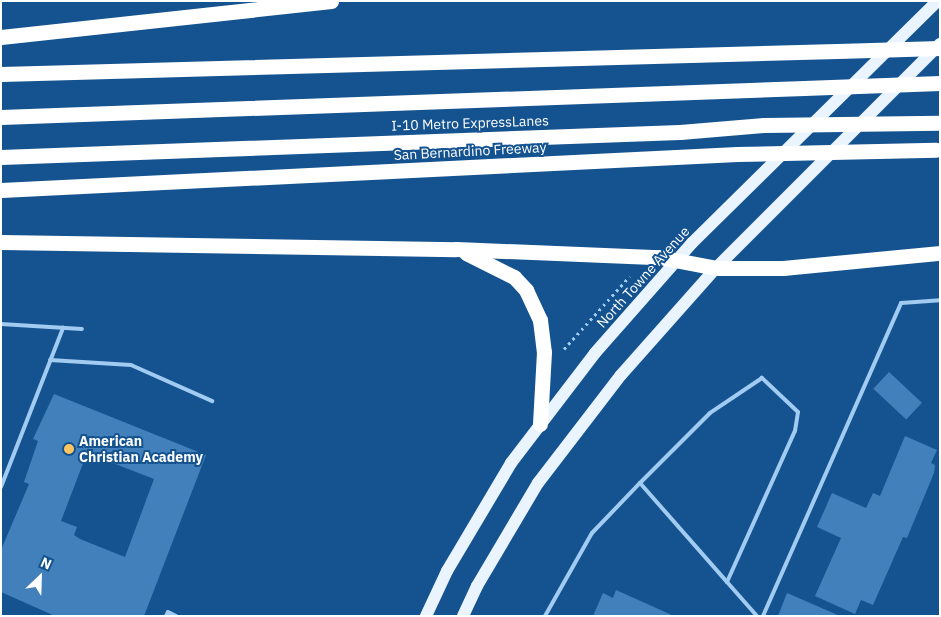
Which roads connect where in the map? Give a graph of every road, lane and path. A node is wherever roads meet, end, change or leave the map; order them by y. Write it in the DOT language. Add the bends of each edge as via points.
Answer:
graph roads {
  1 [pos="331,1"];
  2 [pos="937,1"];
  3 [pos="1,37"];
  4 [pos="940,44"];
  5 [pos="940,48"];
  6 [pos="1,74"];
  7 [pos="940,83"];
  8 [pos="1,118"];
  9 [pos="940,123"];
  10 [pos="938,150"];
  11 [pos="1,157"];
  12 [pos="1,190"];
  13 [pos="1,242"];
  14 [pos="456,249"];
  15 [pos="940,252"];
  16 [pos="676,260"];
  17 [pos="716,268"];
  18 [pos="633,274"];
  19 [pos="940,300"];
  20 [pos="1,324"];
  21 [pos="63,328"];
  22 [pos="82,329"];
  23 [pos="562,352"];
  24 [pos="50,360"];
  25 [pos="212,401"];
  26 [pos="540,424"];
  27 [pos="640,483"];
  28 [pos="1,487"];
  29 [pos="727,582"];
  30 [pos="166,616"];
  31 [pos="176,616"];
  32 [pos="426,616"];
  33 [pos="463,616"];
  34 [pos="545,616"];
  35 [pos="757,616"];
  36 [pos="762,616"];
  1 -- 3 [label="highway"];
  2 -- 16 [label="main road, North Towne Avenue"];
  4 -- 17 [label="main road"];
  5 -- 6 [label="highway, bridge"];
  7 -- 8 [label="highway, I-10 Metro ExpressLanes, bridge"];
  9 -- 11 [label="highway, I-10 Metro ExpressLanes, bridge" via="764,125 680,132"];
  10 -- 12 [label="highway, San Bernardino Freeway, bridge" via="737,154"];
  13 -- 14 [label="highway"];
  14 -- 16 [label="highway"];
  14 -- 26 [label="highway" via="501,268 526,290 540,320 544,352"];
  15 -- 17 [label="highway" via="783,268"];
  16 -- 17 [label="highway"];
  16 -- 26 [label="main road, North Towne Avenue" via="595,353"];
  17 -- 33 [label="main road" via="621,374 538,483 477,586"];
  18 -- 23 [label="path"];
  19 -- 36 [label="lane" via="901,303"];
  20 -- 21 [label="lane"];
  21 -- 22 [label="lane"];
  21 -- 24 [label="lane"];
  24 -- 25 [label="lane" via="131,365"];
  24 -- 28 [label="lane"];
  26 -- 32 [label="main road, North Towne Avenue" via="506,471 446,571"];
  27 -- 29 [label="lane"];
  27 -- 29 [label="lane" via="710,413 762,378 798,412 795,431"];
  27 -- 34 [label="lane" via="592,533"];
  29 -- 35 [label="lane"];
  30 -- 31 [label="lane" via="168,612"];
}
